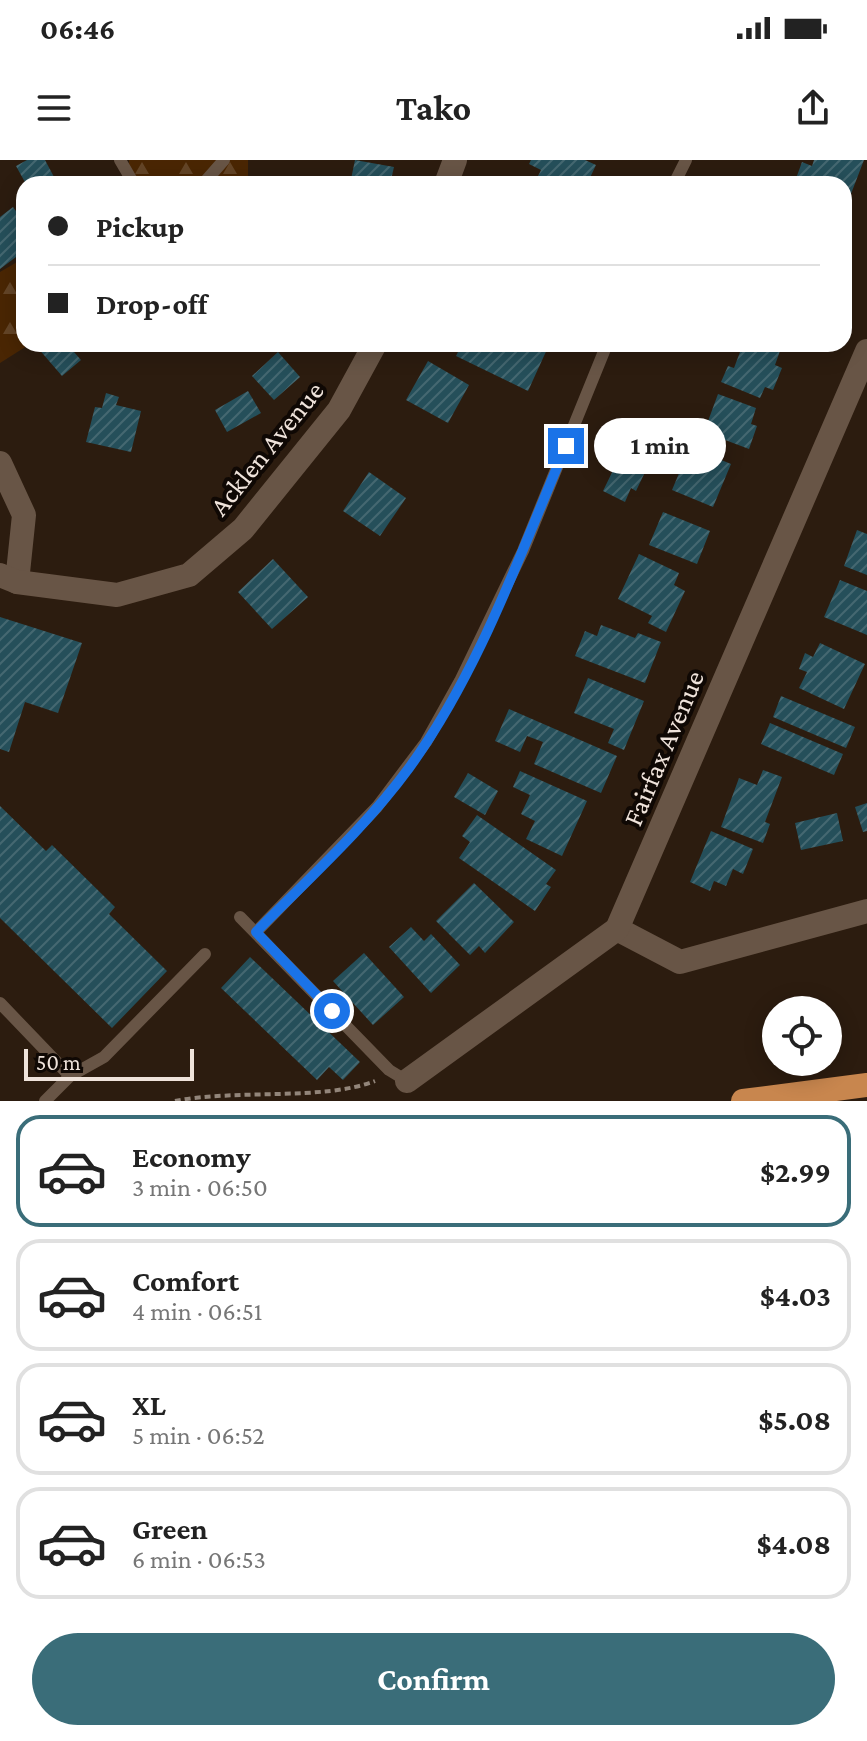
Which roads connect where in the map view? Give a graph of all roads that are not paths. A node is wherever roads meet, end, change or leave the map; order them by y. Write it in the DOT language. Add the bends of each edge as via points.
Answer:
graph roads {
  1 [pos="224,160"];
  2 [pos="210,176"];
  3 [pos="867,351"];
  4 [pos="371,352"];
  5 [pos="604,352"];
  6 [pos="0,463"];
  7 [pos="9,579"];
  8 [pos="867,911"];
  9 [pos="240,917"];
  10 [pos="617,929"];
  11 [pos="256,932"];
  12 [pos="205,954"];
  13 [pos="0,1003"];
  14 [pos="70,1076"];
  15 [pos="398,1076"];
  16 [pos="867,1085"];
  17 [pos="45,1101"];
  18 [pos="743,1101"];
  1 -- 2 [label="lane"];
  3 -- 10 [label="street, Fairfax Avenue"];
  4 -- 7 [label="street, Acklen Avenue" via="339,410 253,517 189,575 117,595"];
  5 -- 11 [label="lane" via="523,551 426,742 377,807"];
  6 -- 7 [label="street" via="24,515"];
  8 -- 10 [label="street" via="680,962"];
  9 -- 11 [label="lane"];
  10 -- 15 [label="street"];
  11 -- 15 [label="lane"];
  12 -- 14 [label="lane" via="104,1057"];
  13 -- 14 [label="lane"];
  14 -- 17 [label="lane"];
  16 -- 18 [label="highway"];
}
